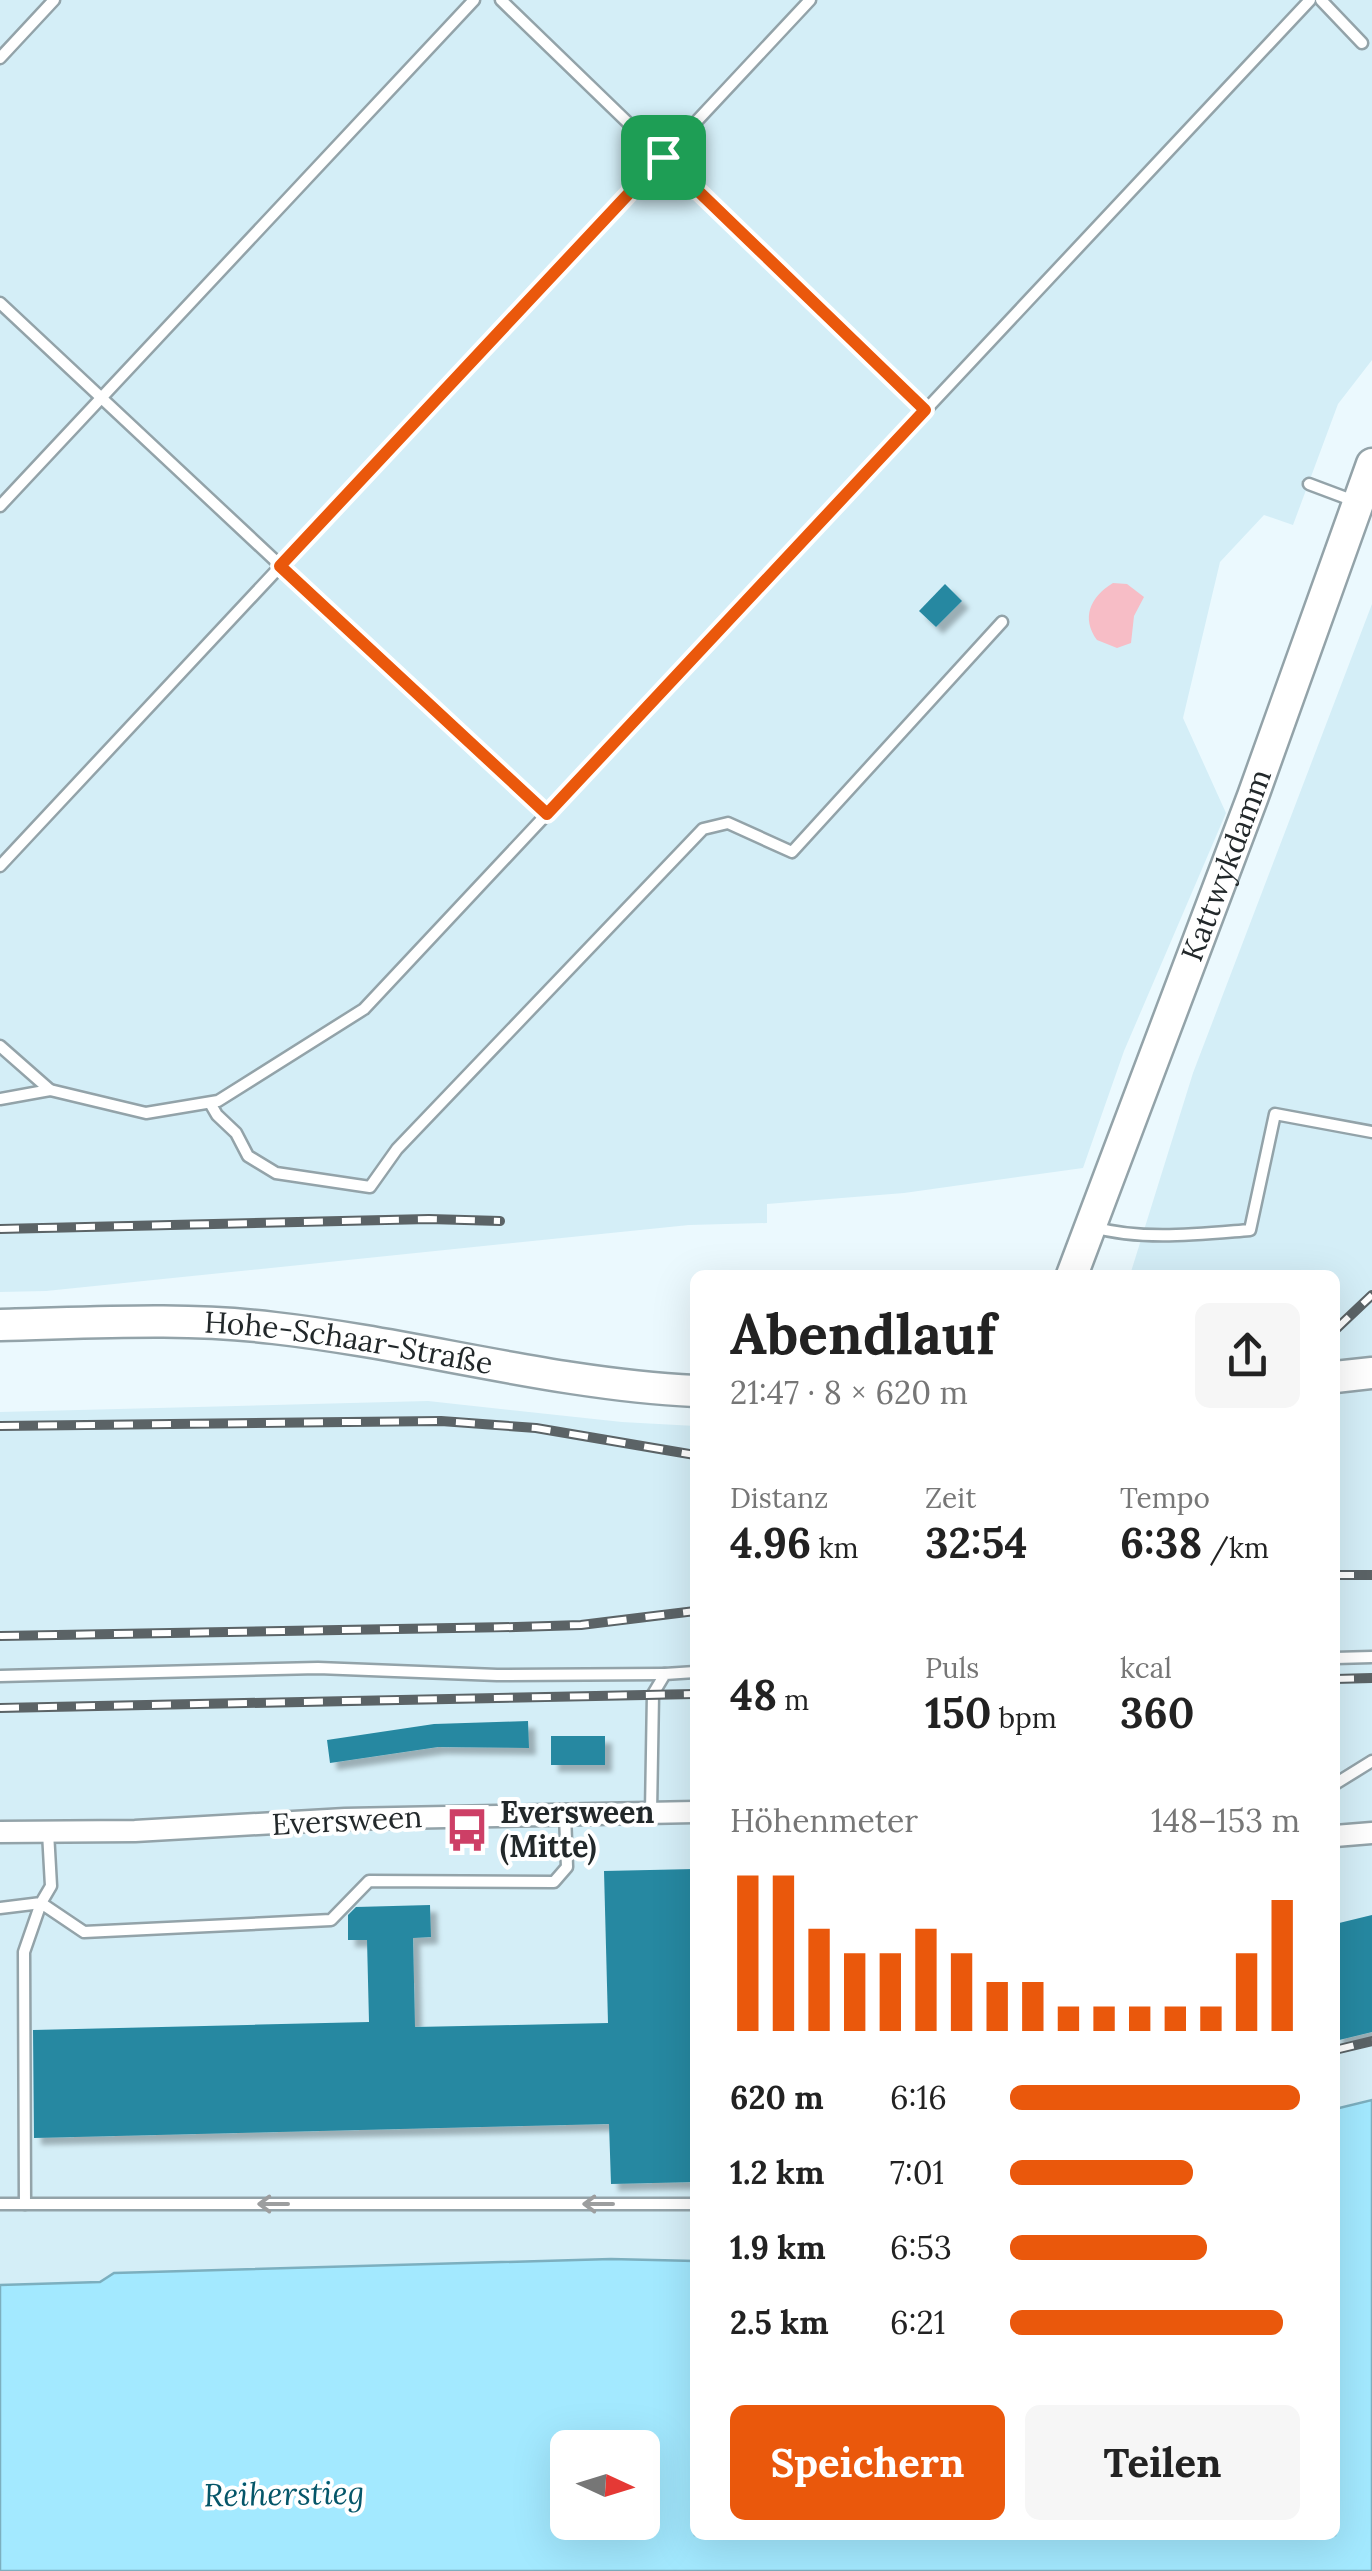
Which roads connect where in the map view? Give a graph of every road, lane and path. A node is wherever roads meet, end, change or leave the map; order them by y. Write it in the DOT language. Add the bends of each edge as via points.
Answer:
graph roads {
  1 [pos="54,0"];
  2 [pos="474,0"];
  3 [pos="501,0"];
  4 [pos="810,0"];
  5 [pos="1310,0"];
  6 [pos="1320,0"];
  7 [pos="1362,42"];
  8 [pos="0,58"];
  9 [pos="663,157"];
  10 [pos="0,303"];
  11 [pos="102,398"];
  12 [pos="925,410"];
  13 [pos="1372,464"];
  14 [pos="1309,484"];
  15 [pos="1358,502"];
  16 [pos="0,506"];
  17 [pos="280,566"];
  18 [pos="1002,622"];
  19 [pos="547,814"];
  20 [pos="0,866"];
  21 [pos="0,1046"];
  22 [pos="50,1090"];
  23 [pos="0,1100"];
  24 [pos="210,1103"];
  25 [pos="1372,1132"];
  26 [pos="1092,1226"];
  27 [pos="1076,1270"];
  28 [pos="0,1324"];
  29 [pos="1372,1374"];
  30 [pos="1340,1377"];
  31 [pos="690,1392"];
  32 [pos="1372,1657"];
  33 [pos="1340,1658"];
  34 [pos="690,1672"];
  35 [pos="664,1674"];
  36 [pos="0,1676"];
  37 [pos="1372,1761"];
  38 [pos="1340,1781"];
  39 [pos="651,1812"];
  40 [pos="690,1812"];
  41 [pos="565,1814"];
  42 [pos="0,1832"];
  43 [pos="48,1832"];
  44 [pos="1372,1833"];
  45 [pos="1340,1836"];
  46 [pos="41,1904"];
  47 [pos="0,1908"];
  48 [pos="0,2204"];
  49 [pos="25,2204"];
  50 [pos="690,2204"];
  1 -- 8 [label="lane"];
  2 -- 11 [label="lane"];
  3 -- 9 [label="lane"];
  4 -- 9 [label="lane"];
  5 -- 12 [label="lane"];
  6 -- 7 [label="lane"];
  9 -- 12 [label="lane"];
  9 -- 17 [label="lane"];
  10 -- 11 [label="lane"];
  11 -- 16 [label="lane"];
  11 -- 17 [label="lane"];
  12 -- 19 [label="lane"];
  13 -- 15 [label="main road, Kattwykdamm"];
  14 -- 15 [label="lane"];
  15 -- 26 [label="main road, Kattwykdamm"];
  17 -- 19 [label="lane"];
  17 -- 20 [label="lane"];
  18 -- 24 [label="lane" via="792,852 728,823 703,829 397,1149 370,1187 276,1174 248,1156"];
  19 -- 24 [label="lane" via="364,1009"];
  21 -- 22 [label="lane"];
  22 -- 23 [label="lane"];
  22 -- 24 [label="lane" via="146,1113"];
  25 -- 26 [label="lane" via="1275,1114 1250,1230 1150,1233"];
  26 -- 27 [label="main road, Kattwykdamm"];
  28 -- 31 [label="main road, Hohe-Schaar-Straße" via="269,1327 576,1381"];
  29 -- 30 [label="main road"];
  32 -- 33 [label="lane"];
  34 -- 35 [label="lane"];
  35 -- 36 [label="lane" via="318,1668"];
  35 -- 39 [label="lane" via="653,1694"];
  37 -- 38 [label="lane"];
  39 -- 40 [label="street, Eversween"];
  39 -- 41 [label="street, Eversween"];
  41 -- 43 [label="street, Eversween"];
  41 -- 46 [label="lane" via="567,1867 554,1882 369,1881 332,1920 84,1932"];
  42 -- 43 [label="street, Eversween"];
  43 -- 46 [label="lane" via="50,1886"];
  44 -- 45 [label="street"];
  46 -- 47 [label="lane"];
  46 -- 49 [label="lane" via="24,1952"];
  48 -- 49 [label="lane"];
  50 -- 49 [label="lane, one-way"];
}
